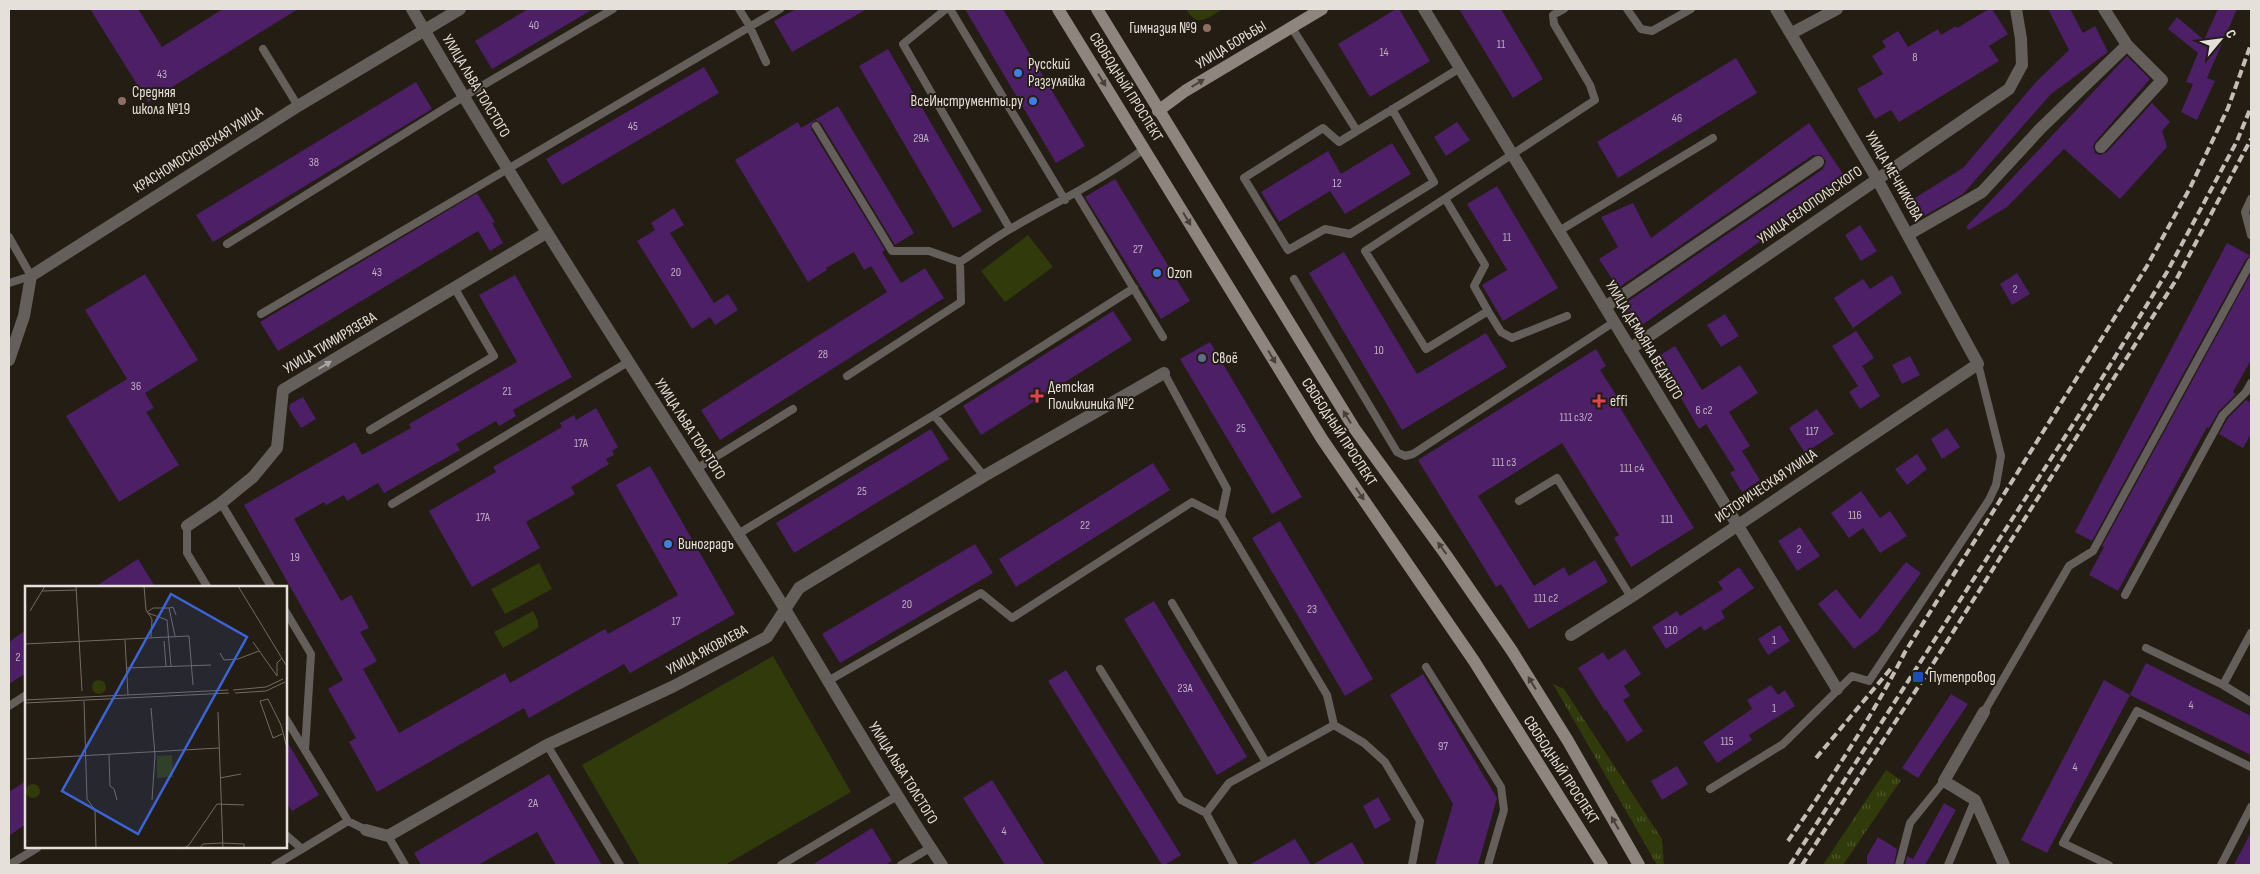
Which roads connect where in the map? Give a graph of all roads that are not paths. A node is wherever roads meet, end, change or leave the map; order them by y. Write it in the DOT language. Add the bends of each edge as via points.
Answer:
graph roads {
  1 [pos="412,9"];
  2 [pos="460,9"];
  3 [pos="612,9"];
  4 [pos="739,9"];
  5 [pos="780,9"];
  6 [pos="946,9"];
  7 [pos="950,9"];
  8 [pos="1058,9"];
  9 [pos="1097,9"];
  10 [pos="1322,9"];
  11 [pos="1424,9"];
  12 [pos="1564,9"];
  13 [pos="1627,9"];
  14 [pos="1691,9"];
  15 [pos="1776,9"];
  16 [pos="1837,9"];
  17 [pos="2016,9"];
  18 [pos="2104,9"];
  19 [pos="749,26"];
  20 [pos="1292,28"];
  21 [pos="424,29"];
  22 [pos="1792,33"];
  23 [pos="2127,44"];
  24 [pos="263,49"];
  25 [pos="766,62"];
  26 [pos="1460,68"];
  27 [pos="463,97"];
  28 [pos="298,106"];
  29 [pos="1392,109"];
  30 [pos="1158,111"];
  31 [pos="816,126"];
  32 [pos="1357,131"];
  33 [pos="1713,138"];
  34 [pos="2101,147"];
  35 [pos="1144,149"];
  36 [pos="1512,154"];
  37 [pos="1818,162"];
  38 [pos="506,168"];
  39 [pos="1877,178"];
  40 [pos="1076,193"];
  41 [pos="2251,199"];
  42 [pos="1064,200"];
  43 [pos="1446,200"];
  44 [pos="1010,229"];
  45 [pos="1559,231"];
  46 [pos="546,233"];
  47 [pos="1908,234"];
  48 [pos="2251,235"];
  49 [pos="9,238"];
  50 [pos="227,244"];
  51 [pos="960,262"];
  52 [pos="2251,262"];
  53 [pos="31,276"];
  54 [pos="1294,279"];
  55 [pos="9,283"];
  56 [pos="454,287"];
  57 [pos="1134,288"];
  58 [pos="1605,307"];
  59 [pos="1488,311"];
  60 [pos="261,314"];
  61 [pos="1567,316"];
  62 [pos="1614,322"];
  63 [pos="1163,337"];
  64 [pos="1630,349"];
  65 [pos="9,360"];
  66 [pos="628,362"];
  67 [pos="1978,364"];
  68 [pos="1164,373"];
  69 [pos="847,376"];
  70 [pos="2251,383"];
  71 [pos="793,409"];
  72 [pos="934,415"];
  73 [pos="370,430"];
  74 [pos="696,469"];
  75 [pos="984,476"];
  76 [pos="1519,501"];
  77 [pos="221,503"];
  78 [pos="392,504"];
  79 [pos="1221,517"];
  80 [pos="1737,525"];
  81 [pos="187,526"];
  82 [pos="738,534"];
  83 [pos="207,586"];
  84 [pos="271,586"];
  85 [pos="2125,595"];
  86 [pos="1631,597"];
  87 [pos="1172,603"];
  88 [pos="785,608"];
  89 [pos="288,615"];
  90 [pos="2251,633"];
  91 [pos="1571,635"];
  92 [pos="2146,648"];
  93 [pos="1426,667"];
  94 [pos="1100,669"];
  95 [pos="828,681"];
  96 [pos="2223,685"];
  97 [pos="1837,689"];
  98 [pos="25,695"];
  99 [pos="2251,702"];
  100 [pos="9,706"];
  101 [pos="1984,712"];
  102 [pos="288,722"];
  103 [pos="1334,725"];
  104 [pos="547,745"];
  105 [pos="305,750"];
  106 [pos="1266,762"];
  107 [pos="2251,766"];
  108 [pos="1944,781"];
  109 [pos="1710,789"];
  110 [pos="897,796"];
  111 [pos="1975,800"];
  112 [pos="2251,807"];
  113 [pos="1206,814"];
  114 [pos="348,821"];
  115 [pos="366,830"];
  116 [pos="388,836"];
  117 [pos="288,837"];
  118 [pos="302,848"];
  119 [pos="930,848"];
  120 [pos="35,849"];
  121 [pos="9,864"];
  122 [pos="275,865"];
  123 [pos="405,865"];
  124 [pos="620,865"];
  125 [pos="781,865"];
  126 [pos="901,865"];
  127 [pos="942,865"];
  128 [pos="1234,865"];
  129 [pos="1412,865"];
  130 [pos="1488,865"];
  131 [pos="1602,865"];
  132 [pos="1639,865"];
  133 [pos="1900,865"];
  134 [pos="1948,865"];
  135 [pos="2004,865"];
  136 [pos="2109,865"];
  137 [pos="2221,865"];
  1 -- 21 [label="street, УЛИЦА ЛЬВА ТОЛСТОГО"];
  2 -- 21 [label="street, КРАСНОМОСКОВСКАЯ УЛИЦА"];
  3 -- 27 [label="lane"];
  4 -- 19 [label="lane"];
  5 -- 19 [label="lane"];
  6 -- 44 [label="lane" via="903,44"];
  7 -- 42 [label="lane"];
  8 -- 35 [label="main road, СВОБОДНЫЙ ПРОСПЕКТ, one-way"];
  9 -- 30 [label="main road, СВОБОДНЫЙ ПРОСПЕКТ"];
  10 -- 20 [label="main road, УЛИЦА БОРЬБЫ"];
  11 -- 26 [label="street, УЛИЦА ДЕМЬЯНА БЕДНОГО"];
  12 -- 36 [label="lane" via="1553,15 1554,24 1590,85 1595,100"];
  13 -- 14 [label="lane" via="1641,29 1652,31"];
  15 -- 22 [label="street, УЛИЦА МЕЧНИКОВА"];
  16 -- 22 [label="street"];
  17 -- 39 [label="street, УЛИЦА БЕЛОПОЛЬСКОГО" via="2022,65 2010,89"];
  18 -- 23 [label="street"];
  19 -- 25 [label="lane"];
  19 -- 38 [label="lane"];
  30 -- 20 [label="main road, УЛИЦА БОРЬБЫ, one-way" via="1185,91"];
  20 -- 32 [label="lane"];
  21 -- 27 [label="street, УЛИЦА ЛЬВА ТОЛСТОГО"];
  21 -- 28 [label="street, КРАСНОМОСКОВСКАЯ УЛИЦА"];
  22 -- 39 [label="street, УЛИЦА МЕЧНИКОВА"];
  23 -- 34 [label="street" via="2162,80"];
  23 -- 47 [label="street" via="2040,129 1982,192"];
  24 -- 28 [label="lane"];
  26 -- 29 [label="lane"];
  26 -- 36 [label="street, УЛИЦА ДЕМЬЯНА БЕДНОГО"];
  27 -- 38 [label="street, УЛИЦА ЛЬВА ТОЛСТОГО"];
  27 -- 50 [label="lane"];
  28 -- 53 [label="street, КРАСНОМОСКОВСКАЯ УЛИЦА"];
  29 -- 32 [label="lane"];
  29 -- 32 [label="lane" via="1434,182 1350,234 1325,229 1288,250 1244,178 1323,128 1339,142"];
  132 -- 30 [label="main road, СВОБОДНЫЙ ПРОСПЕКТ, one-way" via="1512,651 1354,428"];
  31 -- 51 [label="lane" via="892,251 929,251"];
  33 -- 45 [label="lane"];
  35 -- 40 [label="lane"];
  35 -- 131 [label="main road, СВОБОДНЫЙ ПРОСПЕКТ, one-way" via="1322,439 1474,661"];
  36 -- 43 [label="lane"];
  36 -- 45 [label="street, УЛИЦА ДЕМЬЯНА БЕДНОГО"];
  37 -- 58 [label="street"];
  38 -- 46 [label="street, УЛИЦА ЛЬВА ТОЛСТОГО"];
  38 -- 60 [label="lane"];
  39 -- 47 [label="street, УЛИЦА МЕЧНИКОВА"];
  39 -- 64 [label="street, УЛИЦА БЕЛОПОЛЬСКОГО"];
  40 -- 42 [label="lane"];
  40 -- 57 [label="lane"];
  41 -- 48 [label="lane" via="2245,212"];
  42 -- 44 [label="lane"];
  43 -- 59 [label="lane" via="1485,265 1474,286"];
  43 -- 59 [label="lane" via="1365,251 1426,349"];
  44 -- 51 [label="lane"];
  45 -- 58 [label="street, УЛИЦА ДЕМЬЯНА БЕДНОГО"];
  46 -- 56 [label="street, УЛИЦА ТИМИРЯЗЕВА"];
  46 -- 66 [label="street, УЛИЦА ЛЬВА ТОЛСТОГО"];
  47 -- 67 [label="street, УЛИЦА МЕЧНИКОВА"];
  49 -- 53 [label="lane"];
  51 -- 69 [label="lane" via="960,302"];
  52 -- 101 [label="lane" via="2093,551 2069,566"];
  53 -- 55 [label="lane"];
  53 -- 65 [label="street" via="24,316"];
  54 -- 62 [label="lane" via="1397,452 1405,456 1413,454"];
  56 -- 73 [label="lane" via="494,356"];
  77 -- 56 [label="street, УЛИЦА ТИМИРЯЗЕВА, one-way" via="253,477 277,448 283,390"];
  57 -- 63 [label="lane"];
  57 -- 72 [label="lane"];
  58 -- 62 [label="street, УЛИЦА ДЕМЬЯНА БЕДНОГО"];
  59 -- 61 [label="lane" via="1501,332 1512,338"];
  62 -- 64 [label="street, УЛИЦА ДЕМЬЯНА БЕДНОГО"];
  64 -- 80 [label="street, УЛИЦА ДЕМЬЯНА БЕДНОГО"];
  66 -- 74 [label="street, УЛИЦА ЛЬВА ТОЛСТОГО"];
  66 -- 78 [label="lane"];
  67 -- 80 [label="street, ИСТОРИЧЕСКАЯ УЛИЦА"];
  67 -- 97 [label="lane" via="2000,456 1996,485 1869,681 1852,676"];
  68 -- 75 [label="street, УЛИЦА ЯКОВЛЕВА"];
  68 -- 79 [label="lane" via="1227,489"];
  70 -- 85 [label="lane" via="2223,415"];
  71 -- 74 [label="lane"];
  72 -- 75 [label="lane"];
  72 -- 82 [label="lane"];
  74 -- 82 [label="street, УЛИЦА ЛЬВА ТОЛСТОГО"];
  75 -- 88 [label="street, УЛИЦА ЯКОВЛЕВА" via="799,588"];
  76 -- 86 [label="lane" via="1557,478"];
  77 -- 81 [label="street, УЛИЦА ТИМИРЯЗЕВА"];
  77 -- 84 [label="lane"];
  79 -- 95 [label="lane" via="1192,502 1012,618 981,593"];
  79 -- 103 [label="lane" via="1328,694"];
  80 -- 86 [label="street, ИСТОРИЧЕСКАЯ УЛИЦА"];
  80 -- 97 [label="street, УЛИЦА ДЕМЬЯНА БЕДНОГО"];
  81 -- 83 [label="lane" via="187,553"];
  82 -- 88 [label="street, УЛИЦА ЛЬВА ТОЛСТОГО"];
  86 -- 91 [label="street, ИСТОРИЧЕСКАЯ УЛИЦА"];
  87 -- 106 [label="lane"];
  88 -- 95 [label="street, УЛИЦА ЛЬВА ТОЛСТОГО"];
  88 -- 104 [label="street, УЛИЦА ЯКОВЛЕВА" via="767,637 672,687"];
  89 -- 105 [label="lane" via="311,654"];
  90 -- 96 [label="lane"];
  92 -- 96 [label="lane"];
  93 -- 130 [label="lane" via="1501,787 1504,810"];
  94 -- 113 [label="lane" via="1181,800"];
  95 -- 110 [label="street, УЛИЦА ЛЬВА ТОЛСТОГО"];
  96 -- 99 [label="lane"];
  97 -- 109 [label="lane" via="1783,744"];
  98 -- 100 [label="lane"];
  101 -- 108 [label="street"];
  102 -- 105 [label="lane"];
  103 -- 106 [label="lane"];
  103 -- 129 [label="lane" via="1364,743 1385,762 1420,821"];
  104 -- 116 [label="street, УЛИЦА ЯКОВЛЕВА"];
  104 -- 124 [label="lane"];
  105 -- 114 [label="lane"];
  106 -- 113 [label="lane" via="1229,783"];
  107 -- 136 [label="lane" via="2137,711 2063,843"];
  108 -- 111 [label="street"];
  108 -- 133 [label="lane" via="1910,823"];
  110 -- 119 [label="street, УЛИЦА ЛЬВА ТОЛСТОГО"];
  110 -- 125 [label="lane"];
  111 -- 134 [label="lane"];
  111 -- 135 [label="street"];
  112 -- 137 [label="lane"];
  113 -- 128 [label="lane"];
  114 -- 115 [label="lane"];
  114 -- 118 [label="lane"];
  115 -- 116 [label="street"];
  116 -- 123 [label="lane"];
  117 -- 118 [label="lane"];
  118 -- 122 [label="lane"];
  119 -- 126 [label="lane"];
  119 -- 127 [label="street, УЛИЦА ЛЬВА ТОЛСТОГО"];
  120 -- 121 [label="lane"];
}
